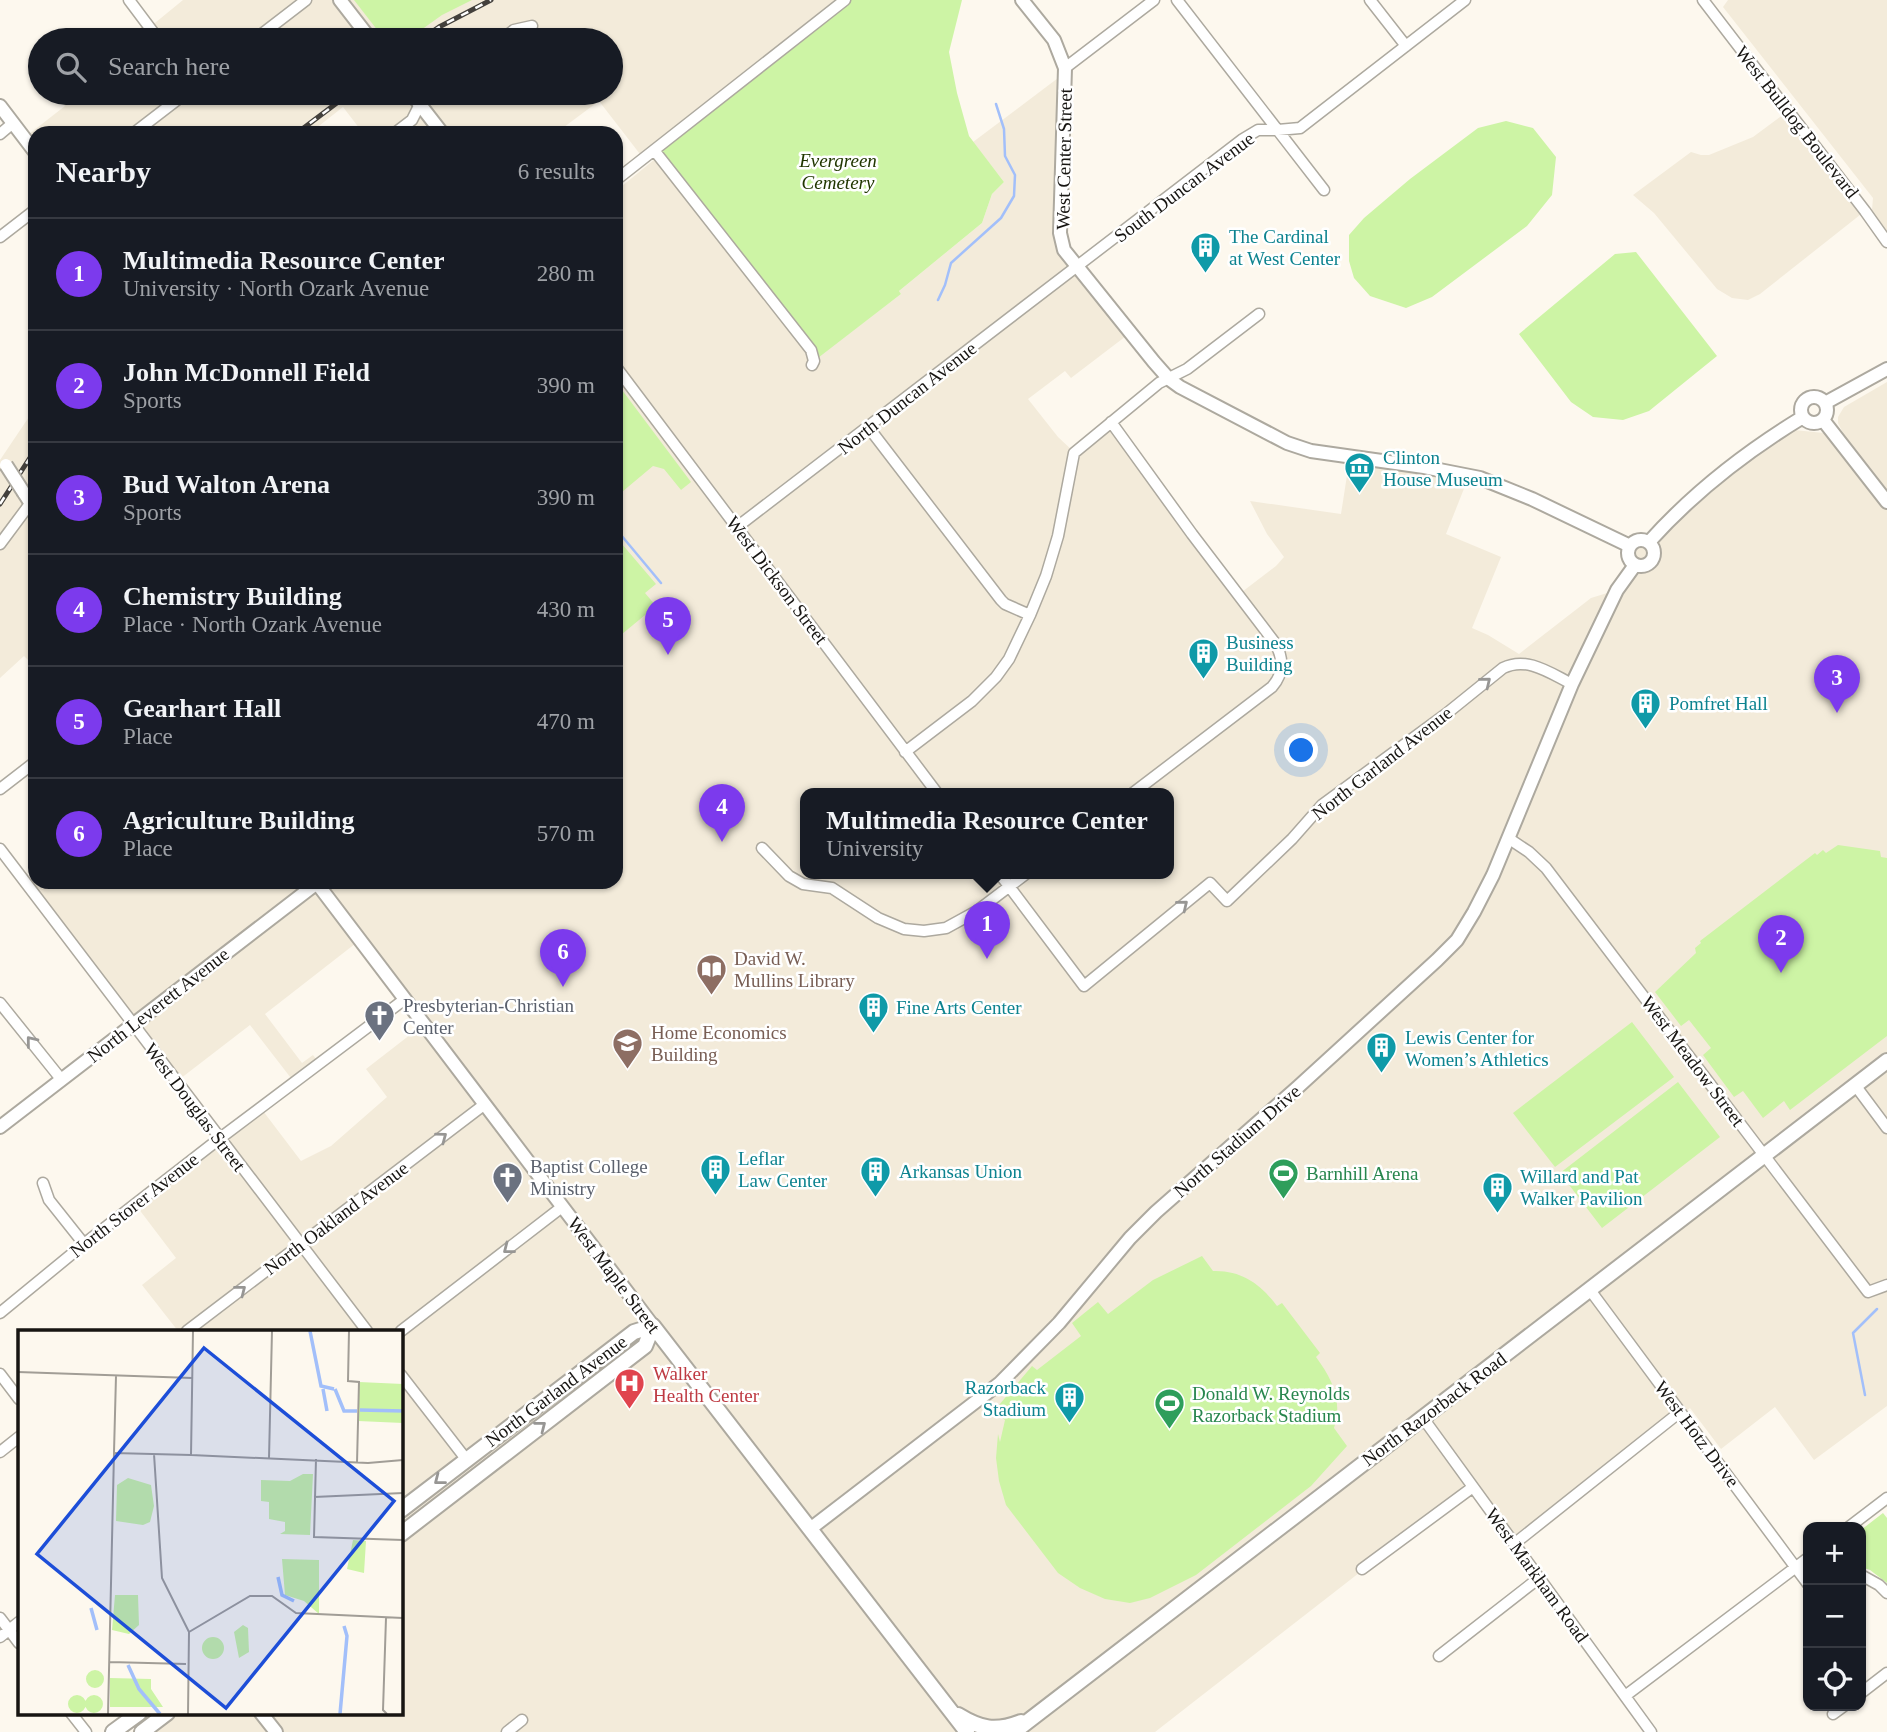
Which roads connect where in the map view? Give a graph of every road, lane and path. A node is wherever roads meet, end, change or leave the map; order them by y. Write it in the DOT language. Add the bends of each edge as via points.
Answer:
graph roads {
  1 [pos="129,0"];
  2 [pos="306,0"];
  3 [pos="340,0"];
  4 [pos="845,0"];
  5 [pos="1022,0"];
  6 [pos="1154,0"];
  7 [pos="1177,0"];
  8 [pos="1370,0"];
  9 [pos="1465,0"];
  10 [pos="1705,1"];
  11 [pos="532,26"];
  12 [pos="150,28"];
  13 [pos="270,28"];
  14 [pos="362,28"];
  15 [pos="523,28"];
  16 [pos="1406,46"];
  17 [pos="1065,68"];
  18 [pos="170,105"];
  19 [pos="420,105"];
  20 [pos="421,105"];
  21 [pos="0,106"];
  22 [pos="13,123"];
  23 [pos="143,126"];
  24 [pos="404,126"];
  25 [pos="437,126"];
  26 [pos="1278,131"];
  27 [pos="0,134"];
  28 [pos="28,143"];
  29 [pos="654,150"];
  30 [pos="623,174"];
  31 [pos="1324,190"];
  32 [pos="28,215"];
  33 [pos="0,237"];
  34 [pos="1887,242"];
  35 [pos="1077,267"];
  36 [pos="1259,314"];
  37 [pos="812,365"];
  38 [pos="1887,369"];
  39 [pos="623,376"];
  40 [pos="1169,379"];
  41 [pos="1825,403"];
  42 [pos="1803,417"];
  43 [pos="1823,420"];
  44 [pos="1111,422"];
  45 [pos="869,428"];
  46 [pos="3,460"];
  47 [pos="28,497"];
  48 [pos="1887,502"];
  49 [pos="28,505"];
  50 [pos="737,527"];
  51 [pos="1649,542"];
  52 [pos="0,544"];
  53 [pos="1630,546"];
  54 [pos="1635,565"];
  55 [pos="1030,615"];
  56 [pos="1572,684"];
  57 [pos="905,752"];
  58 [pos="28,767"];
  59 [pos="933,788"];
  60 [pos="1140,788"];
  61 [pos="0,789"];
  62 [pos="1508,838"];
  63 [pos="762,848"];
  64 [pos="0,849"];
  65 [pos="1003,879"];
  66 [pos="1019,879"];
  67 [pos="28,886"];
  68 [pos="1009,887"];
  69 [pos="30,889"];
  70 [pos="308,889"];
  71 [pos="321,889"];
  72 [pos="405,999"];
  73 [pos="0,1003"];
  74 [pos="132,1024"];
  75 [pos="1887,1061"];
  76 [pos="61,1079"];
  77 [pos="1855,1085"];
  78 [pos="485,1104"];
  79 [pos="0,1127"];
  80 [pos="1887,1128"];
  81 [pos="219,1139"];
  82 [pos="1764,1155"];
  83 [pos="43,1183"];
  84 [pos="562,1207"];
  85 [pos="84,1244"];
  86 [pos="301,1244"];
  87 [pos="1887,1285"];
  88 [pos="1590,1290"];
  89 [pos="0,1313"];
  90 [pos="653,1326"];
  91 [pos="188,1330"];
  92 [pos="366,1330"];
  93 [pos="402,1330"];
  94 [pos="0,1374"];
  95 [pos="402,1377"];
  96 [pos="18,1398"];
  97 [pos="1680,1412"];
  98 [pos="1423,1418"];
  99 [pos="18,1438"];
  100 [pos="0,1452"];
  101 [pos="466,1459"];
  102 [pos="1473,1487"];
  103 [pos="1887,1498"];
  104 [pos="402,1509"];
  105 [pos="1856,1522"];
  106 [pos="810,1529"];
  107 [pos="402,1533"];
  108 [pos="1514,1544"];
  109 [pos="1803,1562"];
  110 [pos="1796,1568"];
  111 [pos="1362,1569"];
  112 [pos="1803,1569"];
  113 [pos="1803,1577"];
  114 [pos="1539,1578"];
  115 [pos="1866,1578"];
  116 [pos="1887,1593"];
  117 [pos="0,1618"];
  118 [pos="18,1623"];
  119 [pos="9,1630"];
  120 [pos="0,1637"];
  121 [pos="18,1642"];
  122 [pos="1439,1656"];
  123 [pos="1887,1673"];
  124 [pos="1866,1689"];
  125 [pos="1625,1696"];
  126 [pos="950,1710"];
  127 [pos="72,1714"];
  128 [pos="138,1714"];
  129 [pos="166,1714"];
  130 [pos="262,1714"];
  131 [pos="1035,1716"];
  132 [pos="522,1720"];
  133 [pos="86,1732"];
  134 [pos="113,1732"];
  135 [pos="142,1732"];
  136 [pos="276,1732"];
  137 [pos="507,1732"];
  138 [pos="967,1732"];
  139 [pos="1014,1732"];
  140 [pos="1651,1732"];
  1 -- 12 [label="street"];
  2 -- 13 [label="street"];
  3 -- 14 [label="street"];
  4 -- 29 [label="street"];
  5 -- 17 [label="street, West Center Street" via="1054,40"];
  6 -- 17 [label="street"];
  7 -- 26 [label="street"];
  8 -- 16 [label="street"];
  9 -- 16 [label="street, South Duncan Avenue"];
  10 -- 34 [label="street, West Bulldog Boulevard"];
  11 -- 15 [label="street"];
  16 -- 26 [label="street, South Duncan Avenue" via="1300,128"];
  17 -- 35 [label="street, West Center Street" via="1060,233 1064,250"];
  18 -- 23 [label="street"];
  19 -- 24 [label="street"];
  20 -- 25 [label="street"];
  21 -- 22 [label="street"];
  22 -- 27 [label="street"];
  22 -- 28 [label="street"];
  26 -- 31 [label="street"];
  26 -- 35 [label="street, South Duncan Avenue" via="1258,130 1243,139"];
  29 -- 30 [label="street"];
  29 -- 37 [label="street" via="811,350"];
  32 -- 33 [label="street"];
  35 -- 40 [label="street, West Center Street"];
  35 -- 45 [label="street, North Duncan Avenue"];
  36 -- 40 [label="street"];
  38 -- 41 [label="street"];
  39 -- 50 [label="street, West Dickson Street"];
  40 -- 44 [label="street"];
  40 -- 53 [label="street, West Center Street" via="1287,443 1311,451 1480,478"];
  41 -- 42 [label="street" via="1809,397 1801,406"];
  41 -- 43 [label="street"];
  42 -- 43 [label="street" via="1814,424"];
  42 -- 51 [label="street" via="1734,465"];
  43 -- 48 [label="street"];
  44 -- 55 [label="street" via="1074,453 1058,536"];
  44 -- 60 [label="street" via="1279,651 1282,668 1272,687"];
  45 -- 50 [label="street, North Duncan Avenue"];
  45 -- 55 [label="street" via="1001,600"];
  46 -- 47 [label="street, bridge"];
  49 -- 52 [label="street"];
  50 -- 57 [label="street, West Dickson Street"];
  51 -- 53 [label="street" via="1639,540"];
  51 -- 54 [label="street" via="1655,551 1653,561 1645,567"];
  53 -- 54 [label="street" via="1628,557"];
  54 -- 56 [label="street, North Stadium Drive" via="1617,590"];
  55 -- 57 [label="street" via="996,677"];
  56 -- 62 [label="street, North Stadium Drive"];
  68 -- 56 [label="street, North Garland Avenue, one-way" via="1084,986 1210,883 1227,901 1322,805 1503,668 1533,665"];
  57 -- 59 [label="street, West Dickson Street"];
  58 -- 61 [label="street"];
  62 -- 82 [label="street, West Meadow Street" via="1546,868"];
  62 -- 106 [label="street, North Stadium Drive" via="1474,912 1457,940 1437,960 1156,1212 1000,1383"];
  63 -- 68 [label="street" via="803,884 832,888 904,929 946,928"];
  64 -- 67 [label="street, West Douglas Street"];
  65 -- 68 [label="street"];
  66 -- 68 [label="street"];
  69 -- 74 [label="street, West Douglas Street"];
  70 -- 74 [label="street, North Leverett Avenue"];
  71 -- 72 [label="street, West Maple Street"];
  72 -- 78 [label="street, West Maple Street"];
  72 -- 81 [label="street, North Storer Avenue"];
  76 -- 73 [label="street, one-way"];
  74 -- 76 [label="street, North Leverett Avenue"];
  74 -- 81 [label="street, West Douglas Street"];
  75 -- 77 [label="main road, North Razorback Road"];
  76 -- 79 [label="street, North Leverett Avenue"];
  77 -- 80 [label="street"];
  77 -- 82 [label="main road, North Razorback Road"];
  78 -- 84 [label="street, West Maple Street"];
  86 -- 78 [label="street, North Oakland Avenue, one-way"];
  81 -- 85 [label="street, North Storer Avenue"];
  81 -- 86 [label="street, West Douglas Street"];
  82 -- 87 [label="street, West Meadow Street" via="1868,1292"];
  82 -- 88 [label="main road, North Razorback Road"];
  83 -- 85 [label="street" via="49,1200"];
  84 -- 90 [label="street, West Maple Street"];
  84 -- 93 [label="street, one-way"];
  85 -- 89 [label="street, North Storer Avenue"];
  91 -- 86 [label="street, North Oakland Avenue, one-way"];
  86 -- 92 [label="street, West Douglas Street"];
  88 -- 97 [label="street, West Hotz Drive"];
  88 -- 98 [label="main road, North Razorback Road"];
  90 -- 101 [label="main road, North Garland Avenue" via="634,1332"];
  90 -- 106 [label="main road, West Maple Street"];
  107 -- 90 [label="main road, North Garland Avenue, one-way" via="645,1346"];
  94 -- 96 [label="street"];
  95 -- 101 [label="street"];
  97 -- 108 [label="street"];
  97 -- 110 [label="street, West Hotz Drive"];
  98 -- 102 [label="street, West Markham Road"];
  98 -- 131 [label="main road, North Razorback Road"];
  99 -- 100 [label="street"];
  101 -- 104 [label="main road, North Garland Avenue, one-way"];
  102 -- 108 [label="street, West Markham Road"];
  102 -- 111 [label="street"];
  103 -- 105 [label="street"];
  106 -- 126 [label="main road, West Maple Street"];
  108 -- 114 [label="street, West Markham Road"];
  109 -- 110 [label="street"];
  110 -- 112 [label="street"];
  110 -- 113 [label="street, West Hotz Drive"];
  110 -- 125 [label="street"];
  114 -- 122 [label="street"];
  114 -- 125 [label="street, West Markham Road"];
  115 -- 116 [label="street"];
  117 -- 119 [label="street"];
  118 -- 119 [label="street"];
  119 -- 120 [label="street"];
  119 -- 121 [label="street"];
  123 -- 124 [label="street"];
  125 -- 140 [label="street, West Markham Road"];
  126 -- 131 [label="main road" via="983,1728 998,1729"];
  126 -- 138 [label="main road, West Maple Street"];
  127 -- 133 [label="street"];
  128 -- 134 [label="main road"];
  129 -- 135 [label="main road"];
  130 -- 136 [label="street"];
  131 -- 139 [label="main road, North Razorback Road"];
  132 -- 137 [label="street"];
}
